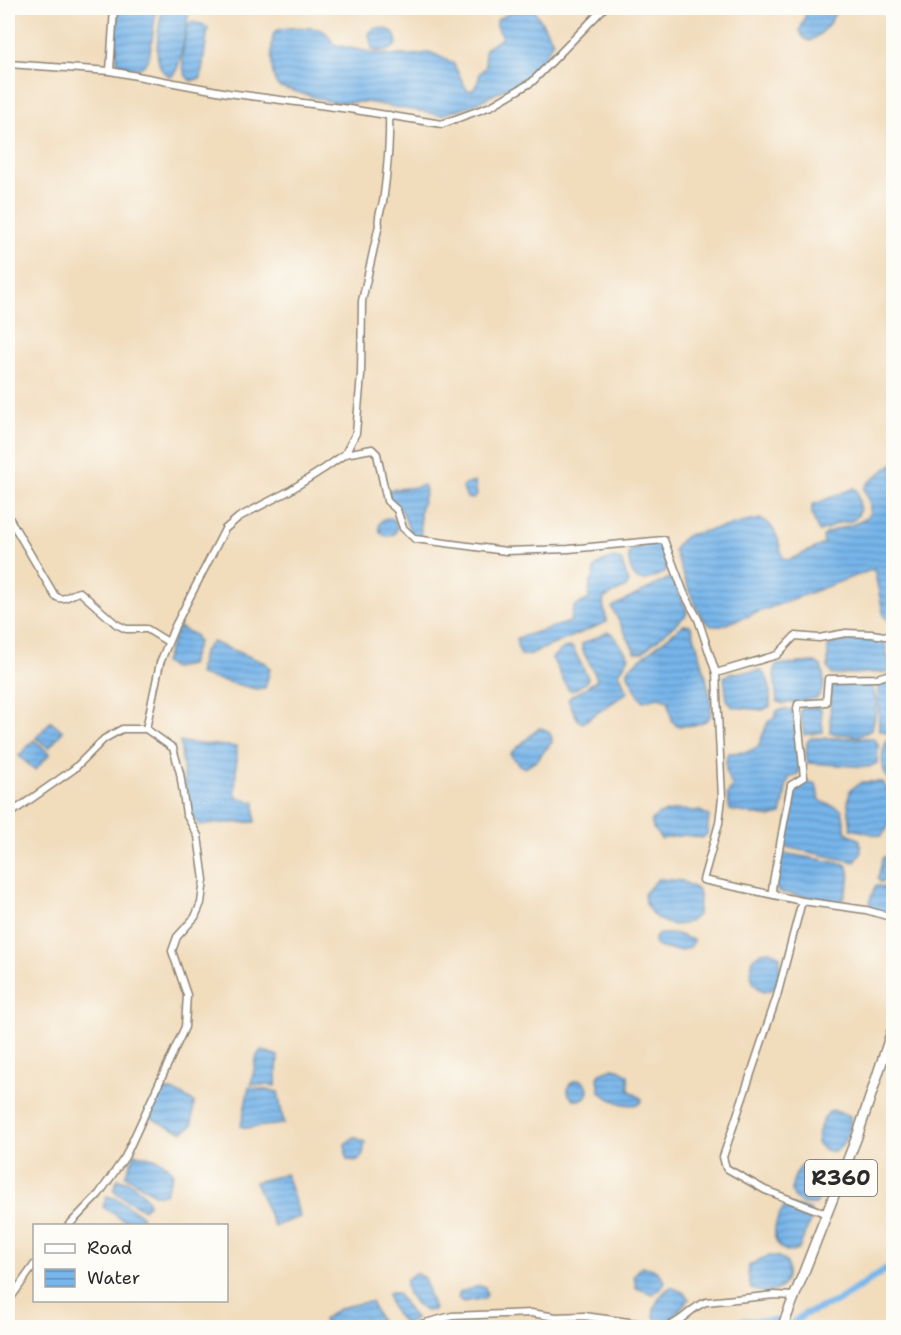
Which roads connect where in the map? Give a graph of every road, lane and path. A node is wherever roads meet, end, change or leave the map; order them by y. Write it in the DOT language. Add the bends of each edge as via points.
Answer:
graph roads {
  1 [pos="114,8"];
  2 [pos="604,8"];
  3 [pos="8,64"];
  4 [pos="110,71"];
  5 [pos="389,115"];
  6 [pos="345,454"];
  7 [pos="8,516"];
  8 [pos="892,636"];
  9 [pos="168,642"];
  10 [pos="894,659"];
  11 [pos="716,673"];
  12 [pos="894,674"];
  13 [pos="146,729"];
  14 [pos="8,815"];
  15 [pos="776,895"];
  16 [pos="802,901"];
  17 [pos="894,918"];
  18 [pos="894,1025"];
  19 [pos="827,1214"];
  20 [pos="71,1224"];
  21 [pos="33,1266"];
  22 [pos="794,1296"];
  23 [pos="8,1302"];
  24 [pos="406,1328"];
  25 [pos="782,1328"];
  1 -- 4 [label="street"];
  2 -- 5 [label="street" via="532,82 491,106 442,124"];
  3 -- 4 [label="street"];
  4 -- 5 [label="street" via="228,93"];
  5 -- 6 [label="street" via="379,225 362,301 356,433"];
  6 -- 9 [label="street" via="225,529"];
  6 -- 11 [label="street" via="372,450 377,454 387,501 397,510 403,528 415,539 506,551 664,540"];
  7 -- 9 [label="street" via="55,596 65,599 80,592 116,624 126,629 147,629"];
  8 -- 10 [label="street"];
  8 -- 11 [label="street" via="795,636 777,655"];
  9 -- 13 [label="street"];
  11 -- 15 [label="street" via="722,798 703,880"];
  12 -- 15 [label="street" via="828,679 826,702 798,704 804,777 790,785 773,882"];
  13 -- 14 [label="street" via="122,729 104,739 74,769"];
  13 -- 20 [label="street" via="173,748 186,814 198,836 203,872 201,903 172,951 187,995 185,1028 124,1157 99,1194"];
  15 -- 16 [label="street"];
  16 -- 17 [label="street"];
  16 -- 19 [label="street" via="777,996 723,1156 726,1168 765,1190"];
  18 -- 19 [label="main road, R360"];
  19 -- 22 [label="main road, R360"];
  21 -- 23 [label="street"];
  22 -- 24 [label="street" via="706,1302 666,1327 531,1313 452,1316"];
  22 -- 25 [label="main road, R360"];
}
